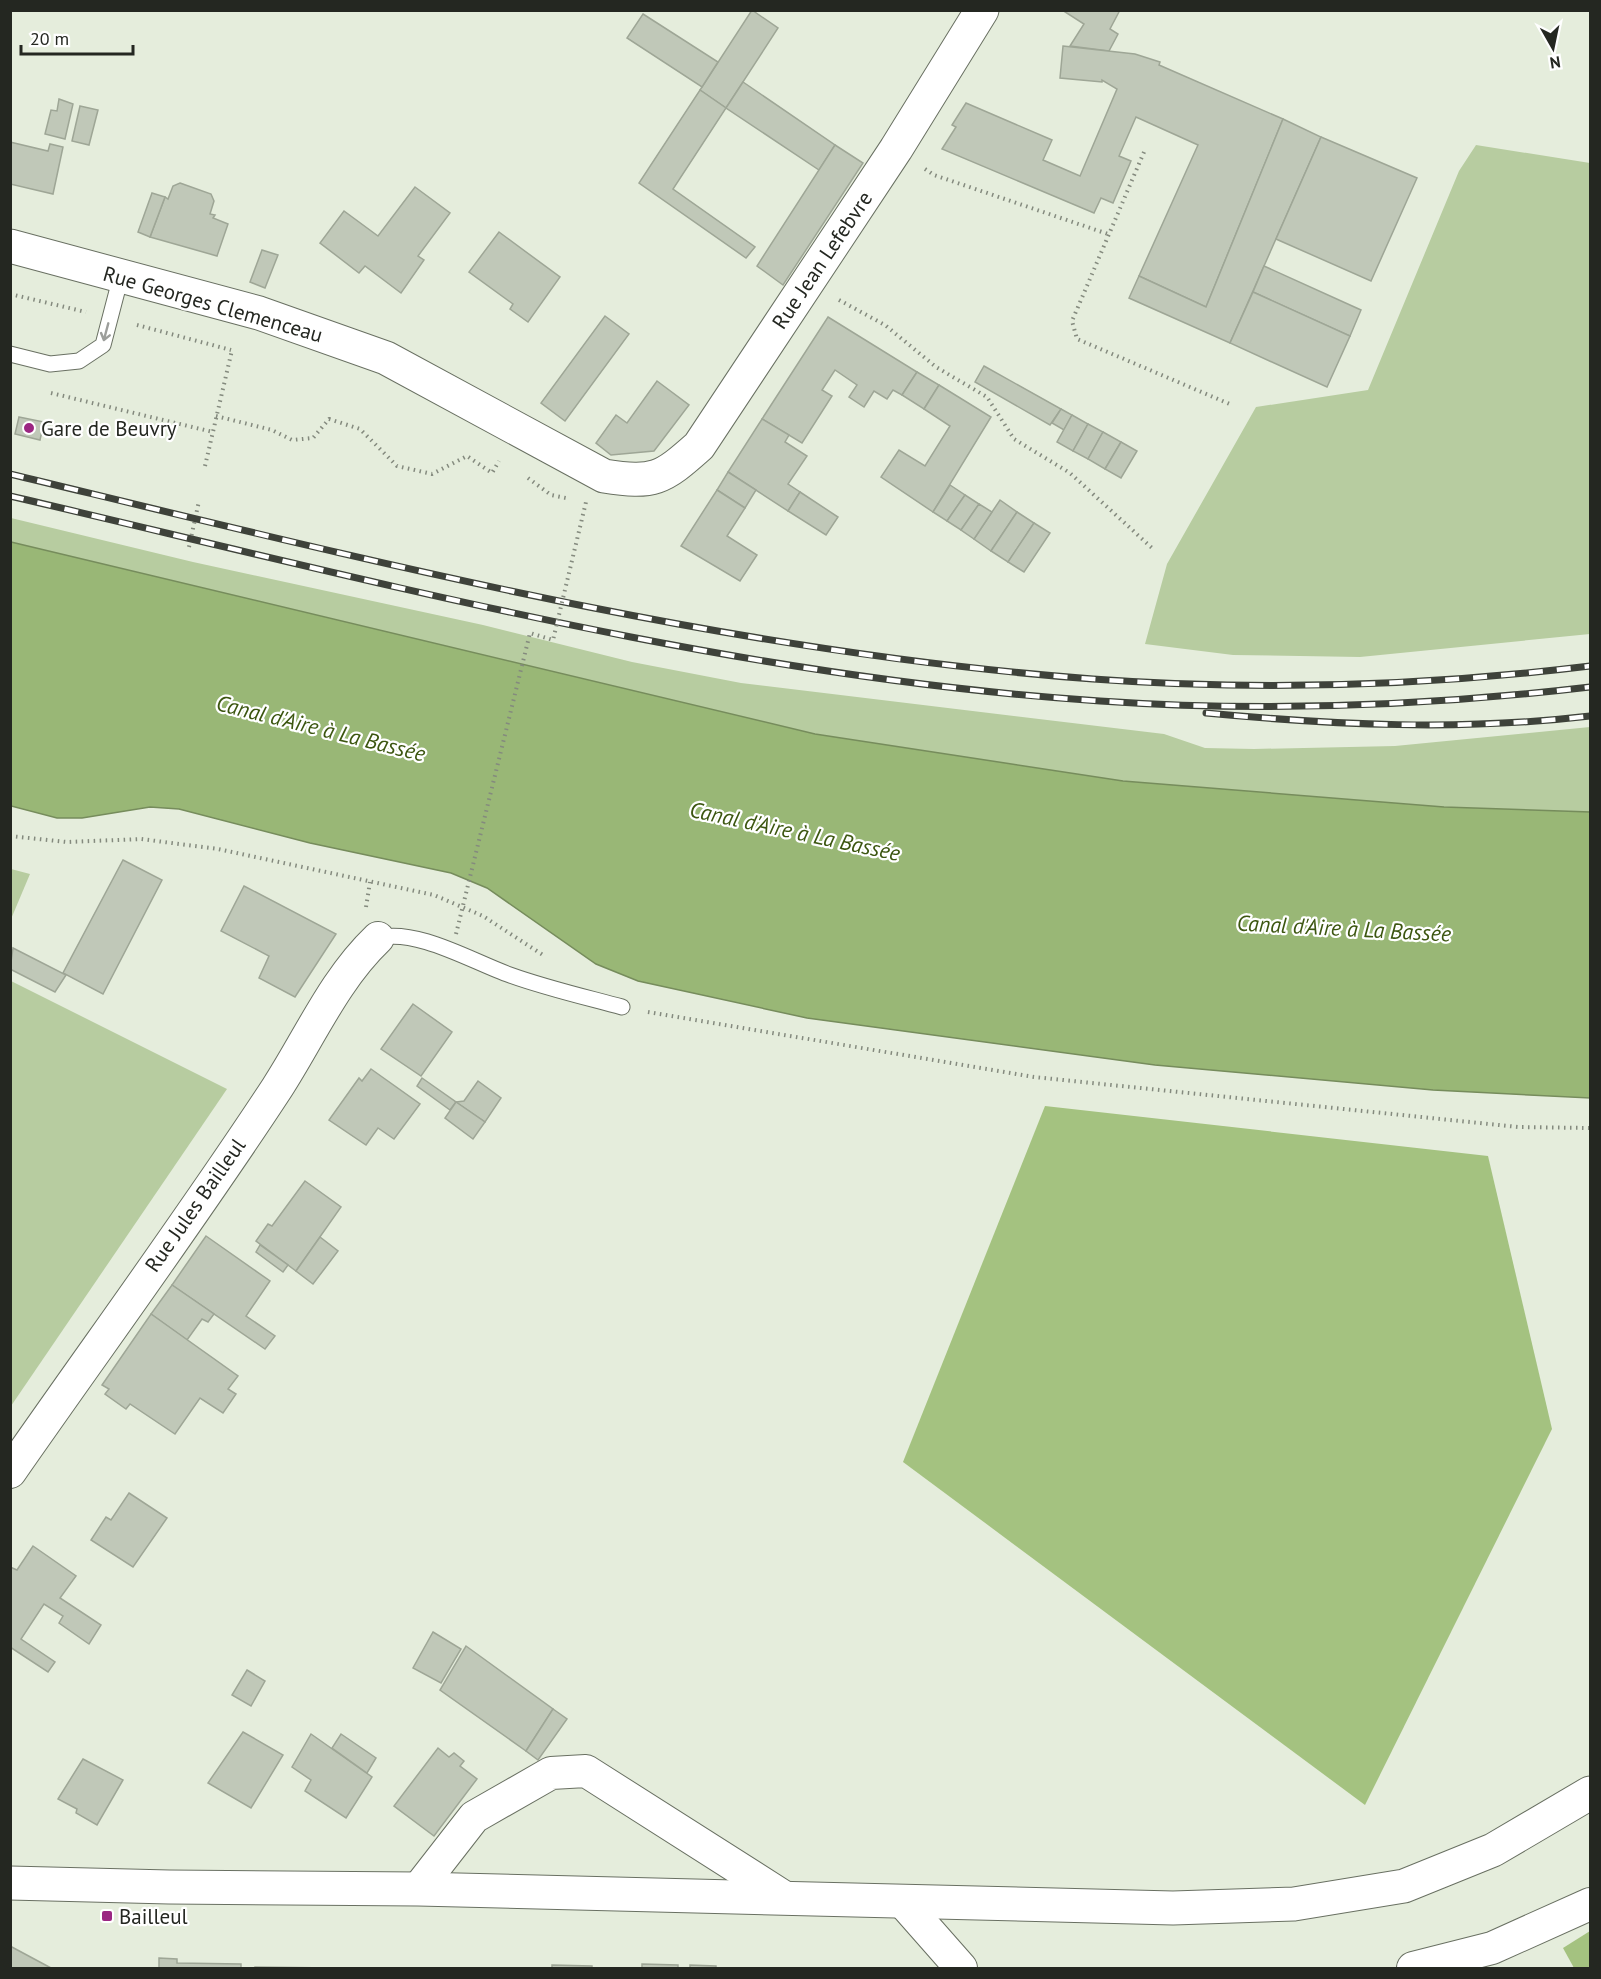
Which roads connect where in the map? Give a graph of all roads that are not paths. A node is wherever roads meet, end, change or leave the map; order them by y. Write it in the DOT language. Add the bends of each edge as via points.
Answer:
graph roads {
  1 [pos="982,10"];
  2 [pos="10,246"];
  3 [pos="121,276"];
  4 [pos="10,354"];
  5 [pos="638,481"];
  6 [pos="378,938"];
  7 [pos="622,1007"];
  8 [pos="10,1472"];
  9 [pos="1590,1793"];
  10 [pos="10,1883"];
  11 [pos="418,1888"];
  12 [pos="784,1897"];
  13 [pos="902,1901"];
  14 [pos="1590,1904"];
  15 [pos="961,1968"];
  16 [pos="1413,1968"];
  1 -- 5 [label="street, Rue Jean Lefebvre" via="896,149 699,446 670,472"];
  2 -- 3 [label="street, Rue Georges Clemenceau"];
  3 -- 4 [label="lane, one-way" via="103,345 80,361 50,364"];
  3 -- 5 [label="street, Rue Georges Clemenceau" via="259,313 386,358 604,476"];
  6 -- 7 [label="lane" via="393,934 446,949 511,976"];
  6 -- 8 [label="street, Rue Jules Bailleul" via="361,954 278,1086"];
  9 -- 13 [label="street" via="1493,1850 1404,1886 1294,1904 1173,1908"];
  10 -- 11 [label="street"];
  11 -- 12 [label="street"];
  11 -- 12 [label="street" via="474,1817 551,1773 586,1771"];
  12 -- 13 [label="street"];
  13 -- 15 [label="street"];
  14 -- 16 [label="street" via="1492,1948"];
}
